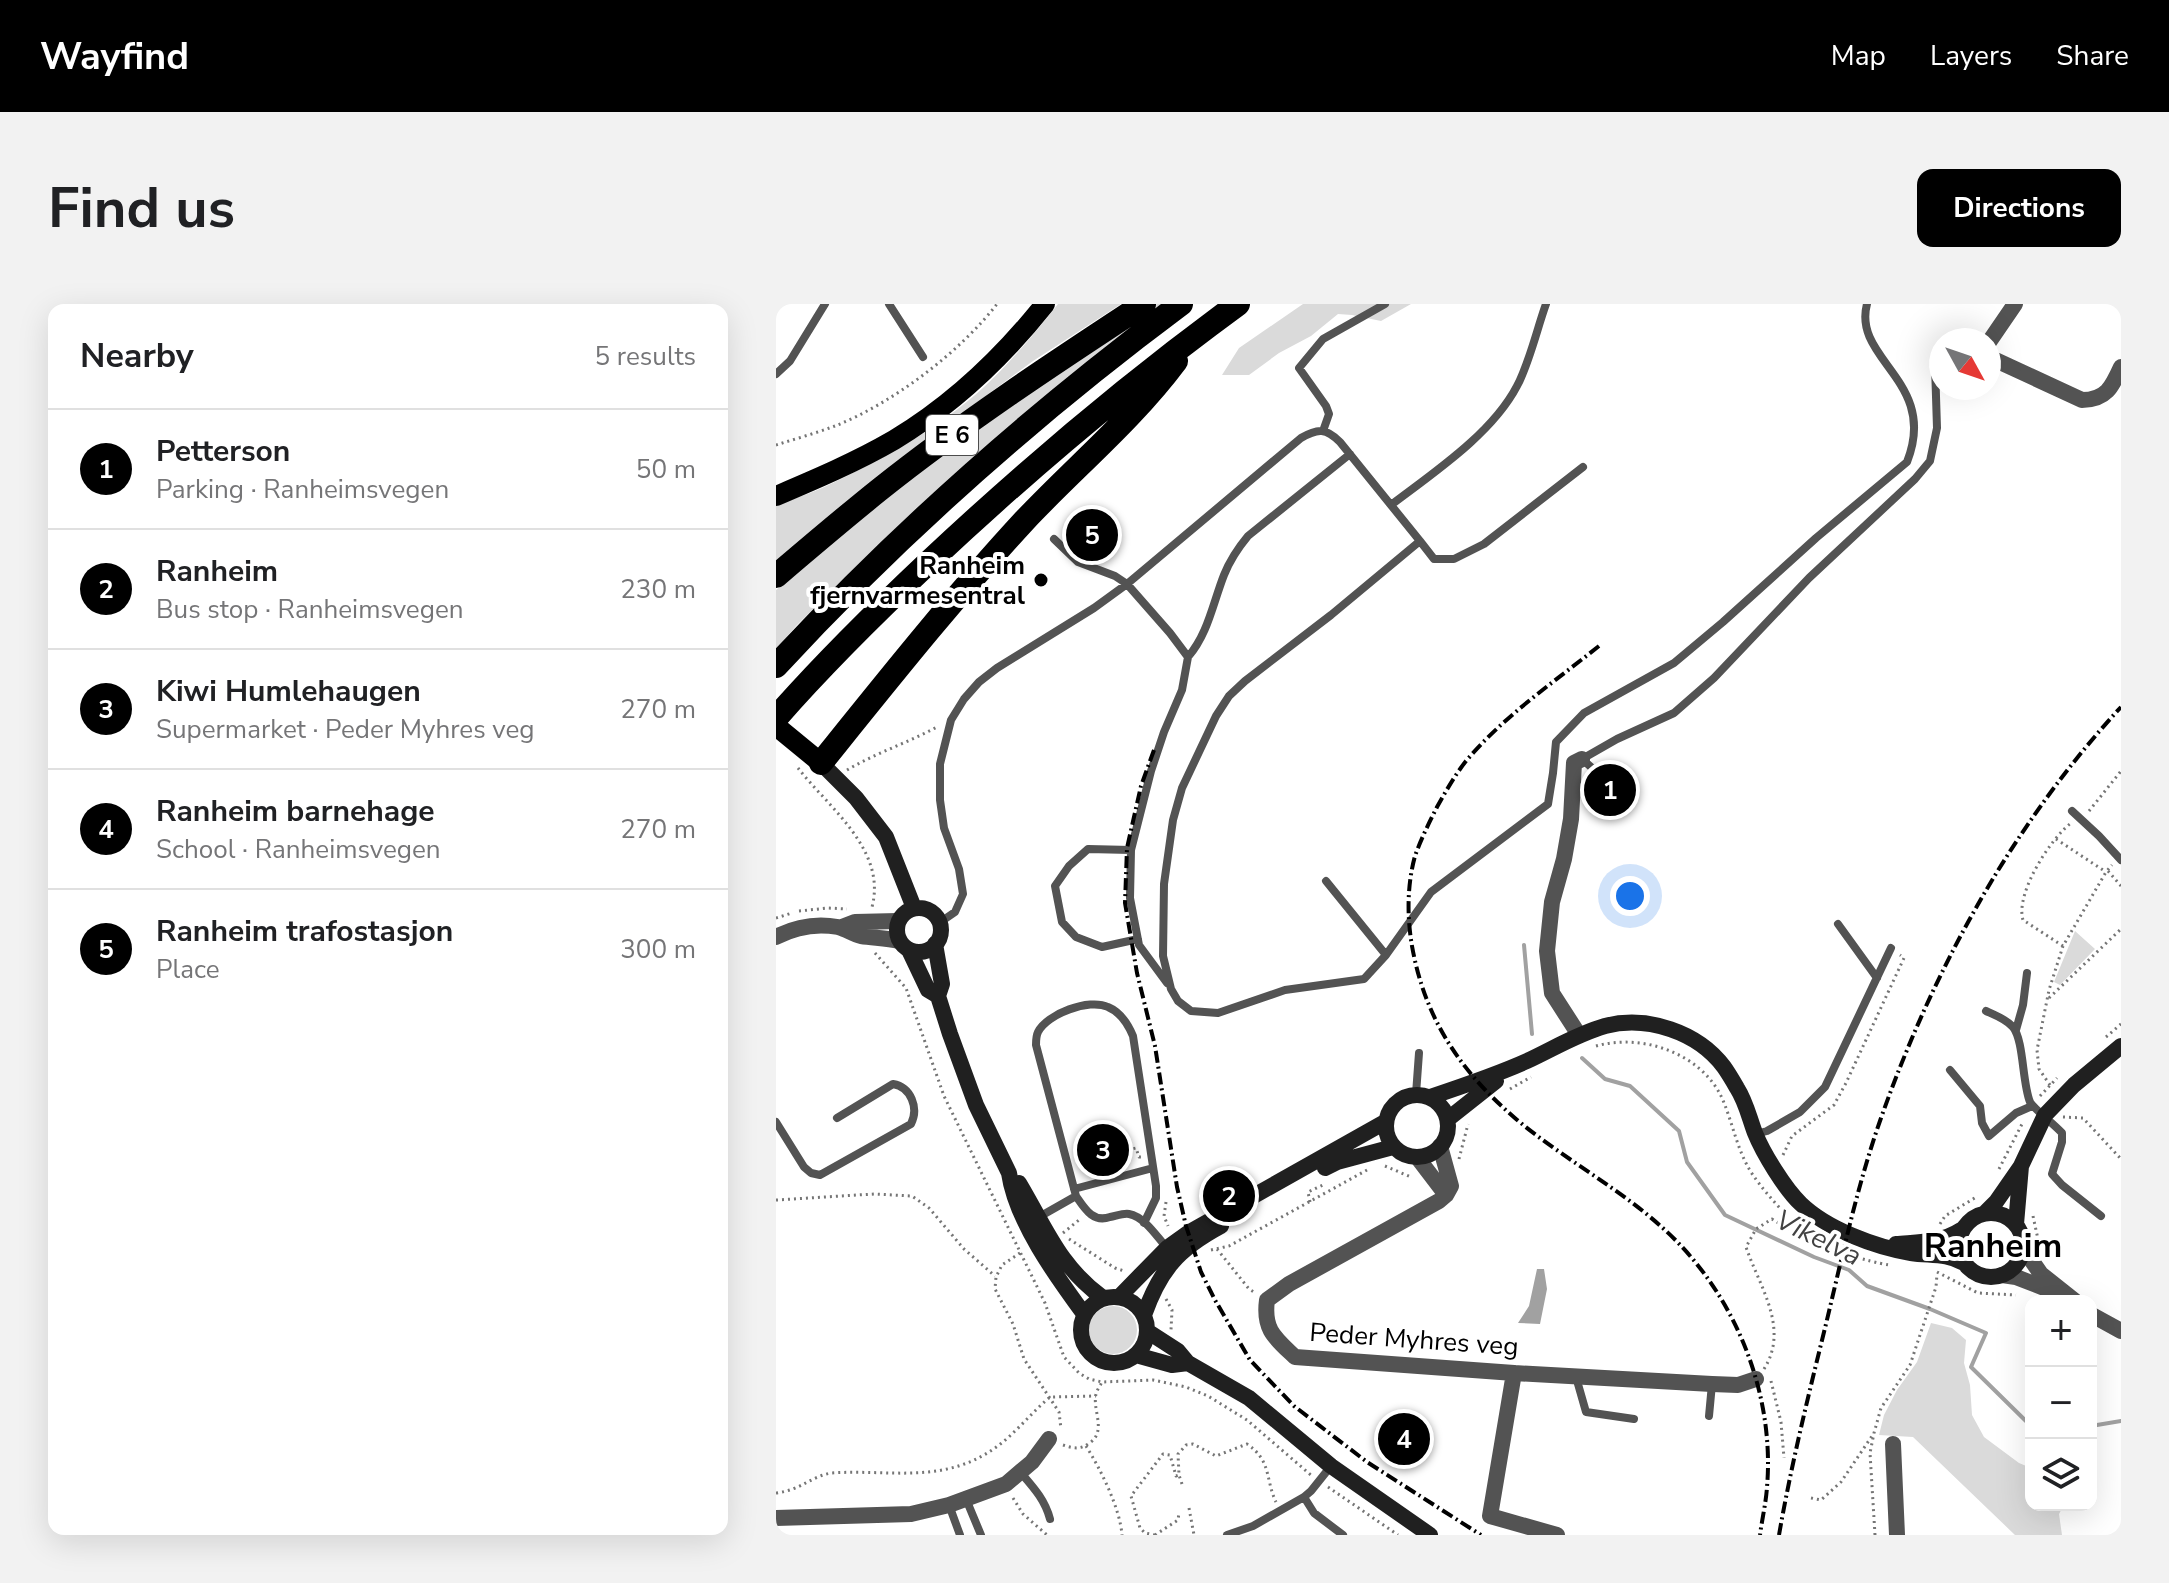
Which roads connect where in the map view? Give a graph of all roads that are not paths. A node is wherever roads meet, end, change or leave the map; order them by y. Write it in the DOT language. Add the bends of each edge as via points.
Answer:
graph roads {
  1 [pos="825,304"];
  2 [pos="889,304"];
  3 [pos="1045,304"];
  4 [pos="1144,304"];
  5 [pos="1181,304"];
  6 [pos="1238,304"];
  7 [pos="1385,304"];
  8 [pos="1546,304"];
  9 [pos="1867,304"];
  10 [pos="2015,304"];
  11 [pos="1999,328"];
  12 [pos="1193,337"];
  13 [pos="923,357"];
  14 [pos="2001,363"];
  15 [pos="2121,367"];
  16 [pos="776,374"];
  17 [pos="1936,400"];
  18 [pos="1323,431"];
  19 [pos="1350,454"];
  20 [pos="1583,467"];
  21 [pos="1216,494"];
  22 [pos="776,496"];
  23 [pos="1223,503"];
  24 [pos="1391,505"];
  25 [pos="1054,539"];
  26 [pos="1420,541"];
  27 [pos="776,576"];
  28 [pos="1127,584"];
  29 [pos="1188,657"];
  30 [pos="776,666"];
  31 [pos="776,718"];
  32 [pos="776,726"];
  33 [pos="821,763"];
  34 [pos="1586,763"];
  35 [pos="2072,811"];
  36 [pos="1131,850"];
  37 [pos="2120,859"];
  38 [pos="1326,881"];
  39 [pos="914,908"];
  40 [pos="898,921"];
  41 [pos="939,923"];
  42 [pos="1838,924"];
  43 [pos="869,929"];
  44 [pos="776,937"];
  45 [pos="1138,939"];
  46 [pos="935,944"];
  47 [pos="904,945"];
  48 [pos="1891,948"];
  49 [pos="1386,955"];
  50 [pos="2027,973"];
  51 [pos="1877,978"];
  52 [pos="1171,989"];
  53 [pos="938,996"];
  54 [pos="1986,1011"];
  55 [pos="2016,1030"];
  56 [pos="1576,1037"];
  57 [pos="2121,1046"];
  58 [pos="1419,1053"];
  59 [pos="1532,1068"];
  60 [pos="1950,1070"];
  61 [pos="1423,1096"];
  62 [pos="2047,1115"];
  63 [pos="837,1118"];
  64 [pos="1448,1119"];
  65 [pos="776,1122"];
  66 [pos="1385,1122"];
  67 [pos="1756,1135"];
  68 [pos="1440,1146"];
  69 [pos="1393,1147"];
  70 [pos="1417,1157"];
  71 [pos="2021,1166"];
  72 [pos="1153,1168"];
  73 [pos="1009,1173"];
  74 [pos="1075,1192"];
  75 [pos="1446,1195"];
  76 [pos="1986,1212"];
  77 [pos="2101,1216"];
  78 [pos="1038,1217"];
  79 [pos="1144,1223"];
  80 [pos="2016,1224"];
  81 [pos="1961,1230"];
  82 [pos="1879,1245"];
  83 [pos="1167,1248"];
  84 [pos="2023,1248"];
  85 [pos="1964,1263"];
  86 [pos="2002,1275"];
  87 [pos="2061,1295"];
  88 [pos="2065,1295"];
  89 [pos="1111,1298"];
  90 [pos="1084,1314"];
  91 [pos="2097,1317"];
  92 [pos="1146,1323"];
  93 [pos="2121,1331"];
  94 [pos="1136,1355"];
  95 [pos="1188,1363"];
  96 [pos="1762,1372"];
  97 [pos="1514,1373"];
  98 [pos="1576,1376"];
  99 [pos="1712,1384"];
  100 [pos="1709,1416"];
  101 [pos="1634,1419"];
  102 [pos="1056,1438"];
  103 [pos="1893,1444"];
  104 [pos="1331,1466"];
  105 [pos="1021,1473"];
  106 [pos="1304,1497"];
  107 [pos="966,1499"];
  108 [pos="949,1505"];
  109 [pos="776,1518"];
  110 [pos="1050,1519"];
  111 [pos="960,1535"];
  112 [pos="981,1535"];
  113 [pos="1227,1535"];
  114 [pos="1343,1535"];
  115 [pos="1430,1535"];
  116 [pos="1557,1535"];
  117 [pos="1897,1535"];
  1 -- 16 [label="lane" via="790,361"];
  2 -- 13 [label="lane"];
  3 -- 22 [label="main road" via="987,370 934,414 865,456"];
  4 -- 27 [label="highway, E 6" via="928,453"];
  5 -- 30 [label="highway, E 6" via="958,487"];
  6 -- 12 [label="highway"];
  7 -- 18 [label="lane" via="1323,339 1299,368 1326,406"];
  8 -- 24 [label="lane" via="1517,386 1501,410 1447,462"];
  9 -- 49 [label="lane" via="1871,341 1913,409 1914,445 1907,462 1674,663 1584,713 1556,742 1548,804 1431,892"];
  10 -- 11 [label="street"];
  12 -- 31 [label="highway" via="970,523"];
  12 -- 33 [label="highway" via="1156,387 1049,494 943,613"];
  14 -- 15 [label="street" via="2082,400 2106,393"];
  17 -- 34 [label="lane" via="1930,461 1915,479 1674,713 1617,739"];
  18 -- 19 [label="lane"];
  18 -- 23 [label="lane" via="1301,438"];
  19 -- 24 [label="lane"];
  19 -- 29 [label="lane" via="1241,544 1224,574 1202,637"];
  20 -- 26 [label="lane" via="1484,544 1454,559 1434,559"];
  21 -- 23 [label="lane"];
  23 -- 28 [label="lane"];
  24 -- 26 [label="lane"];
  25 -- 28 [label="lane" via="1078,562"];
  26 -- 52 [label="lane" via="1245,681 1216,716 1173,820 1164,884 1163,956"];
  28 -- 29 [label="lane"];
  28 -- 41 [label="lane" via="997,668 972,690 951,720 940,764 940,800 963,894 955,912"];
  29 -- 36 [label="lane"];
  32 -- 33 [label="main road" via="797,753"];
  33 -- 39 [label="street" via="886,837"];
  34 -- 56 [label="street" via="1574,763 1571,819 1547,951 1552,993"];
  35 -- 37 [label="lane"];
  36 -- 45 [label="lane" via="1130,898"];
  36 -- 45 [label="lane" via="1088,849 1055,886 1062,922 1076,937 1102,947"];
  38 -- 49 [label="lane"];
  39 -- 40 [label="street"];
  39 -- 41 [label="street" via="933,913"];
  40 -- 43 [label="street"];
  40 -- 47 [label="street"];
  41 -- 46 [label="street"];
  42 -- 51 [label="lane"];
  43 -- 44 [label="street" via="855,922 808,926"];
  43 -- 47 [label="street"];
  45 -- 52 [label="lane"];
  46 -- 47 [label="street" via="923,951"];
  46 -- 53 [label="street" via="942,984"];
  47 -- 53 [label="street" via="928,990"];
  48 -- 51 [label="lane"];
  49 -- 52 [label="lane" via="1364,979 1285,990 1218,1013 1191,1011"];
  50 -- 55 [label="lane"];
  51 -- 67 [label="lane" via="1825,1087 1800,1112"];
  53 -- 73 [label="street" via="960,1067"];
  54 -- 55 [label="lane"];
  55 -- 62 [label="lane" via="2025,1085"];
  56 -- 59 [label="street"];
  56 -- 67 [label="street" via="1629,1023 1669,1028 1700,1043 1744,1099"];
  57 -- 62 [label="street"];
  58 -- 61 [label="lane"];
  59 -- 61 [label="street"];
  59 -- 64 [label="street" via="1484,1089"];
  60 -- 62 [label="lane" via="1980,1106 1989,1136 2016,1113"];
  61 -- 64 [label="street" via="1442,1106"];
  61 -- 66 [label="street" via="1395,1102"];
  62 -- 71 [label="street"];
  62 -- 77 [label="lane" via="2062,1133 2052,1174"];
  63 -- 65 [label="lane" via="893,1084 908,1092 915,1109 911,1124 820,1175 804,1167"];
  64 -- 68 [label="street"];
  66 -- 69 [label="street"];
  66 -- 83 [label="street"];
  67 -- 82 [label="street" via="1800,1204 1836,1229"];
  68 -- 70 [label="street"];
  68 -- 75 [label="street" via="1451,1186"];
  69 -- 70 [label="street"];
  69 -- 92 [label="street" via="1337,1162 1191,1245 1153,1290"];
  70 -- 75 [label="street"];
  71 -- 76 [label="street"];
  71 -- 80 [label="street"];
  72 -- 74 [label="lane"];
  72 -- 74 [label="lane" via="1129,1026 1109,1007 1083,1005 1046,1023 1036,1045"];
  72 -- 79 [label="lane" via="1156,1198"];
  73 -- 78 [label="street"];
  73 -- 90 [label="street" via="1038,1245"];
  74 -- 78 [label="lane"];
  74 -- 79 [label="lane" via="1098,1219 1129,1214"];
  75 -- 97 [label="street, Peder Myhres veg" via="1289,1284 1267,1300 1264,1318 1295,1357"];
  76 -- 80 [label="street" via="2002,1214"];
  76 -- 81 [label="street"];
  78 -- 89 [label="street" via="1073,1273"];
  79 -- 83 [label="lane"];
  80 -- 84 [label="street"];
  81 -- 82 [label="street" via="1936,1241"];
  81 -- 85 [label="street" via="1958,1246"];
  82 -- 85 [label="street"];
  83 -- 89 [label="street"];
  84 -- 86 [label="street" via="2016,1264"];
  84 -- 88 [label="street"];
  85 -- 86 [label="street" via="1985,1277"];
  86 -- 87 [label="street"];
  89 -- 90 [label="street" via="1096,1302"];
  89 -- 92 [label="street" via="1134,1303"];
  90 -- 94 [label="street" via="1082,1342 1093,1357 1119,1363"];
  91 -- 93 [label="street"];
  92 -- 94 [label="street" via="1144,1345"];
  92 -- 95 [label="street"];
  94 -- 95 [label="street" via="1172,1365"];
  95 -- 104 [label="street" via="1249,1398"];
  96 -- 99 [label="street, Peder Myhres veg" via="1738,1385"];
  97 -- 98 [label="street, Peder Myhres veg"];
  97 -- 116 [label="street" via="1490,1516"];
  98 -- 99 [label="street, Peder Myhres veg"];
  98 -- 101 [label="lane" via="1586,1412"];
  99 -- 100 [label="lane"];
  102 -- 105 [label="street"];
  103 -- 117 [label="street"];
  104 -- 106 [label="lane"];
  104 -- 115 [label="street"];
  105 -- 107 [label="street"];
  105 -- 110 [label="lane" via="1040,1495"];
  106 -- 113 [label="lane"];
  106 -- 114 [label="lane" via="1314,1513"];
  107 -- 108 [label="street"];
  107 -- 112 [label="lane"];
  108 -- 109 [label="street" via="911,1514"];
  108 -- 111 [label="lane"];
}
